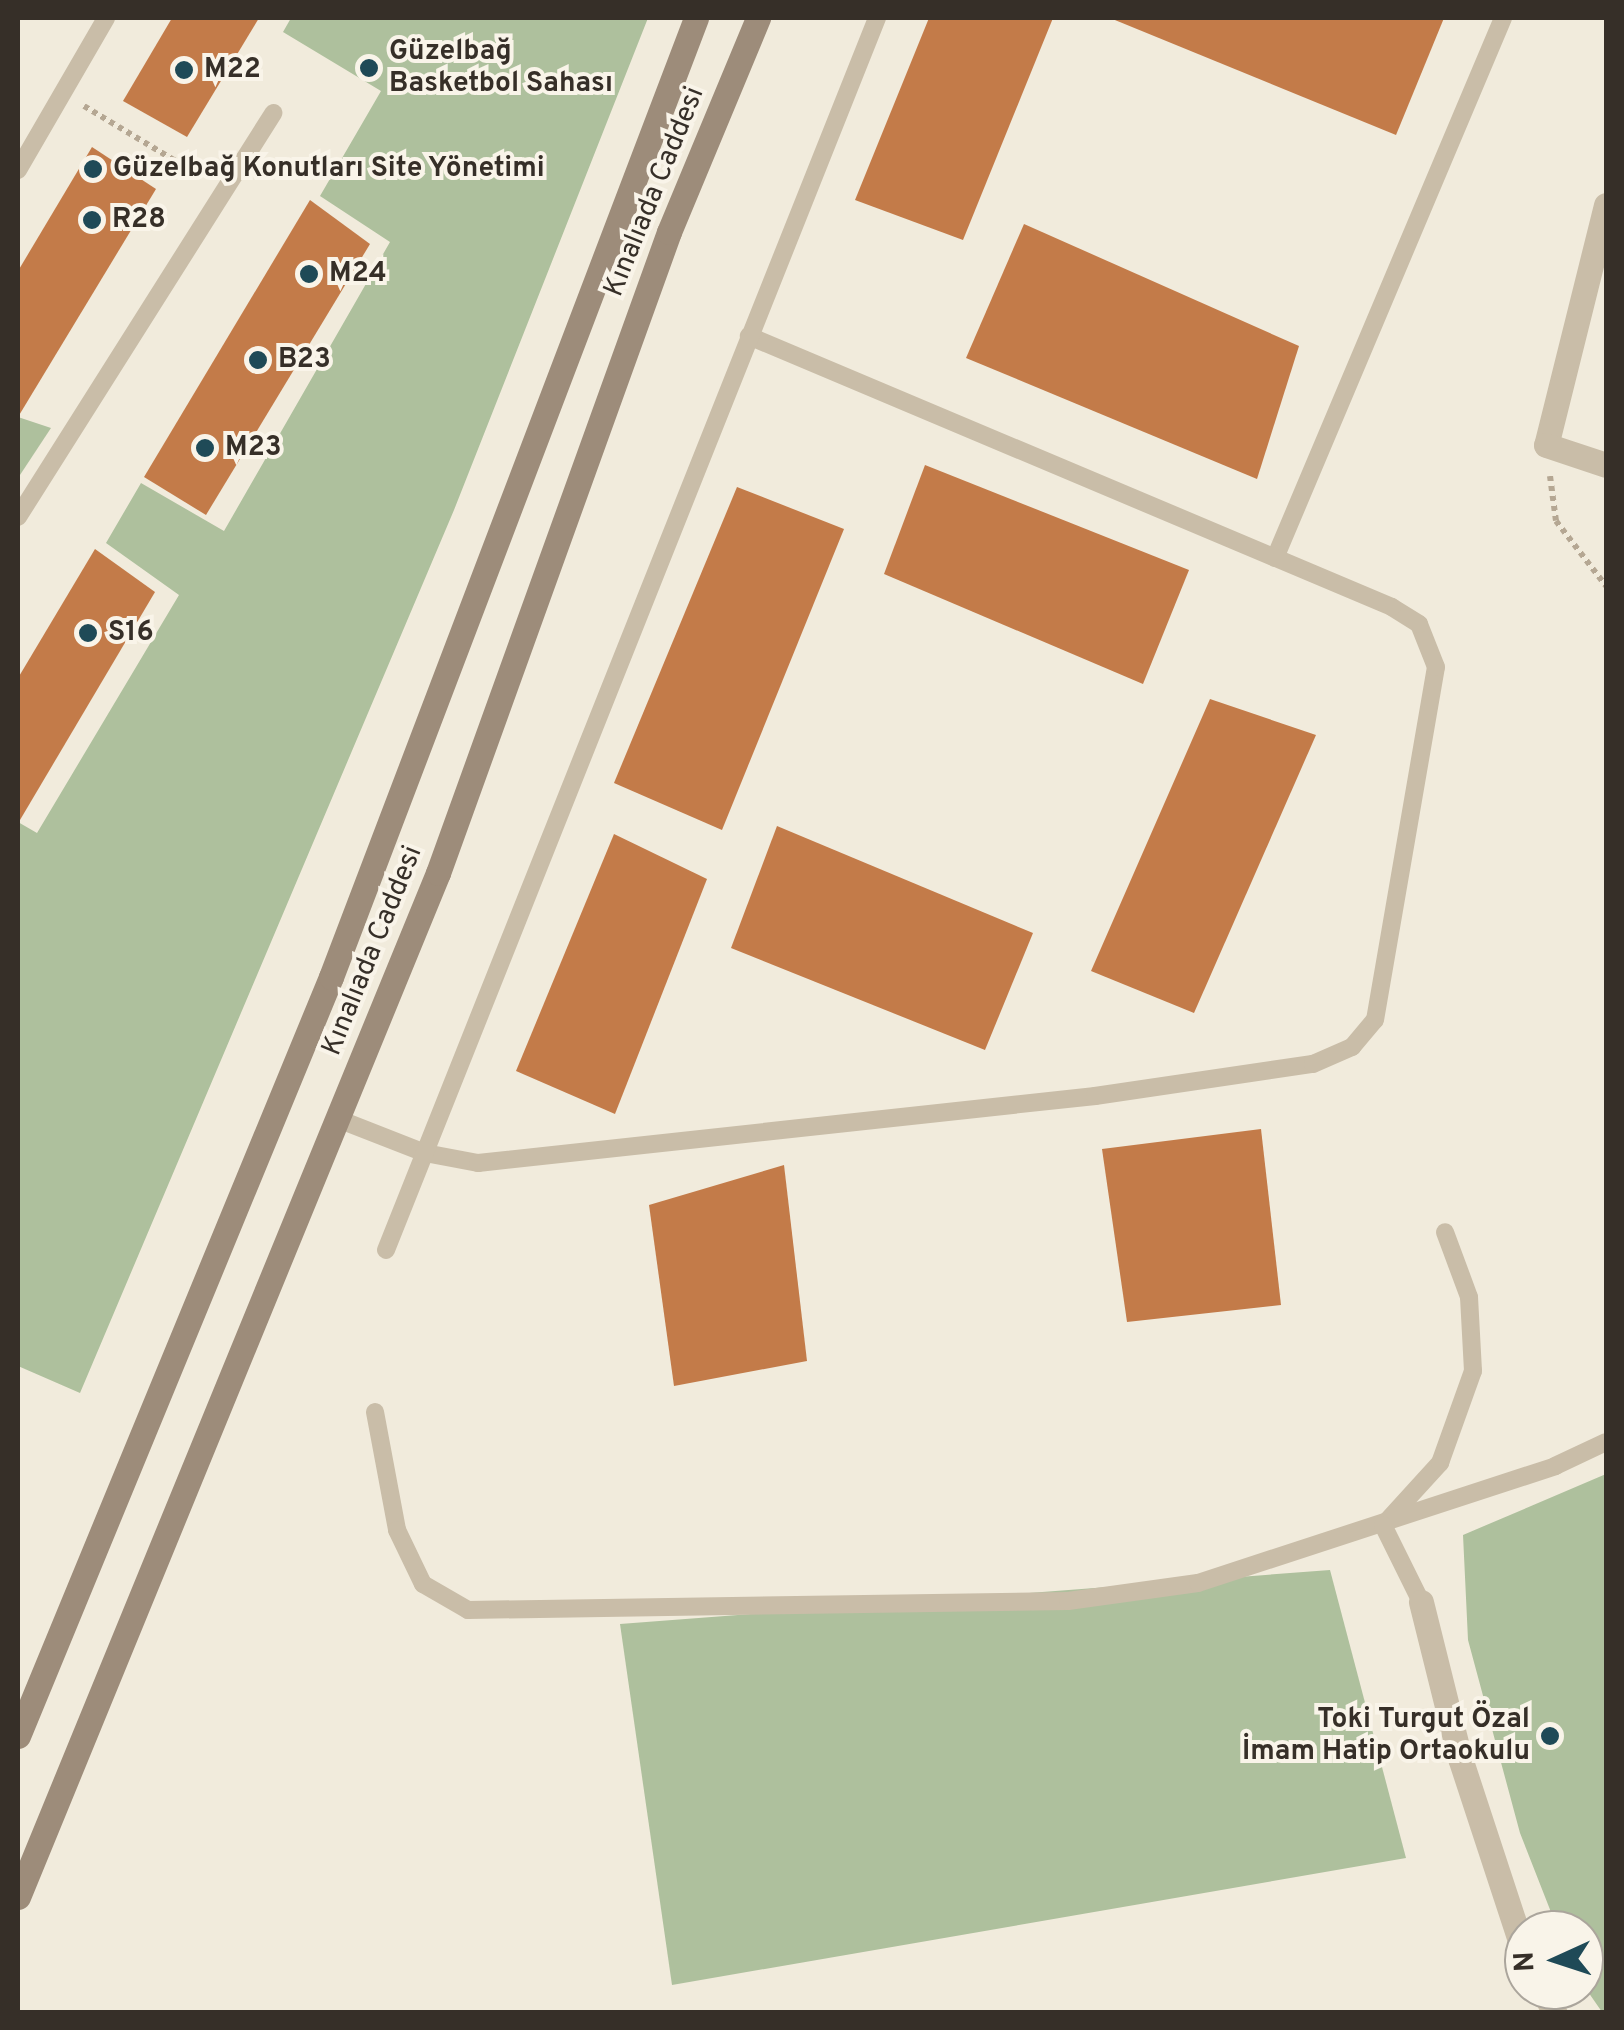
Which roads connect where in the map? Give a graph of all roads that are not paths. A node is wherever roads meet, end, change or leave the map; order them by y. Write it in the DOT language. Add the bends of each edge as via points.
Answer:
graph roads {
  1 [pos="106,18"];
  2 [pos="696,18"];
  3 [pos="758,18"];
  4 [pos="877,18"];
  5 [pos="1503,18"];
  6 [pos="273,112"];
  7 [pos="18,170"];
  8 [pos="1606,205"];
  9 [pos="749,336"];
  10 [pos="1606,465"];
  11 [pos="18,518"];
  12 [pos="1275,558"];
  13 [pos="338,1119"];
  14 [pos="425,1153"];
  15 [pos="1446,1232"];
  16 [pos="386,1250"];
  17 [pos="375,1412"];
  18 [pos="1606,1442"];
  19 [pos="1383,1525"];
  20 [pos="1421,1602"];
  21 [pos="18,1736"];
  22 [pos="18,1897"];
  23 [pos="1510,1910"];
  1 -- 7 [label="lane"];
  2 -- 21 [label="main road, Kınalıada Caddesi" via="331,977"];
  3 -- 13 [label="main road, Kınalıada Caddesi" via="669,232 438,874"];
  4 -- 9 [label="lane"];
  5 -- 12 [label="lane"];
  6 -- 11 [label="lane"];
  8 -- 10 [label="street" via="1546,445"];
  9 -- 12 [label="lane"];
  9 -- 14 [label="lane"];
  12 -- 14 [label="lane" via="1408,614 1434,650 1375,1020 1352,1047 1313,1064 1095,1096 478,1163"];
  13 -- 14 [label="lane"];
  13 -- 22 [label="main road, Kınalıada Caddesi"];
  14 -- 16 [label="lane"];
  15 -- 19 [label="lane" via="1470,1297 1473,1371 1440,1463"];
  17 -- 19 [label="lane" via="397,1530 422,1584 468,1610 1068,1601 1198,1584"];
  18 -- 19 [label="lane"];
  19 -- 20 [label="lane"];
  20 -- 23 [label="street" via="1460,1758"];
}
